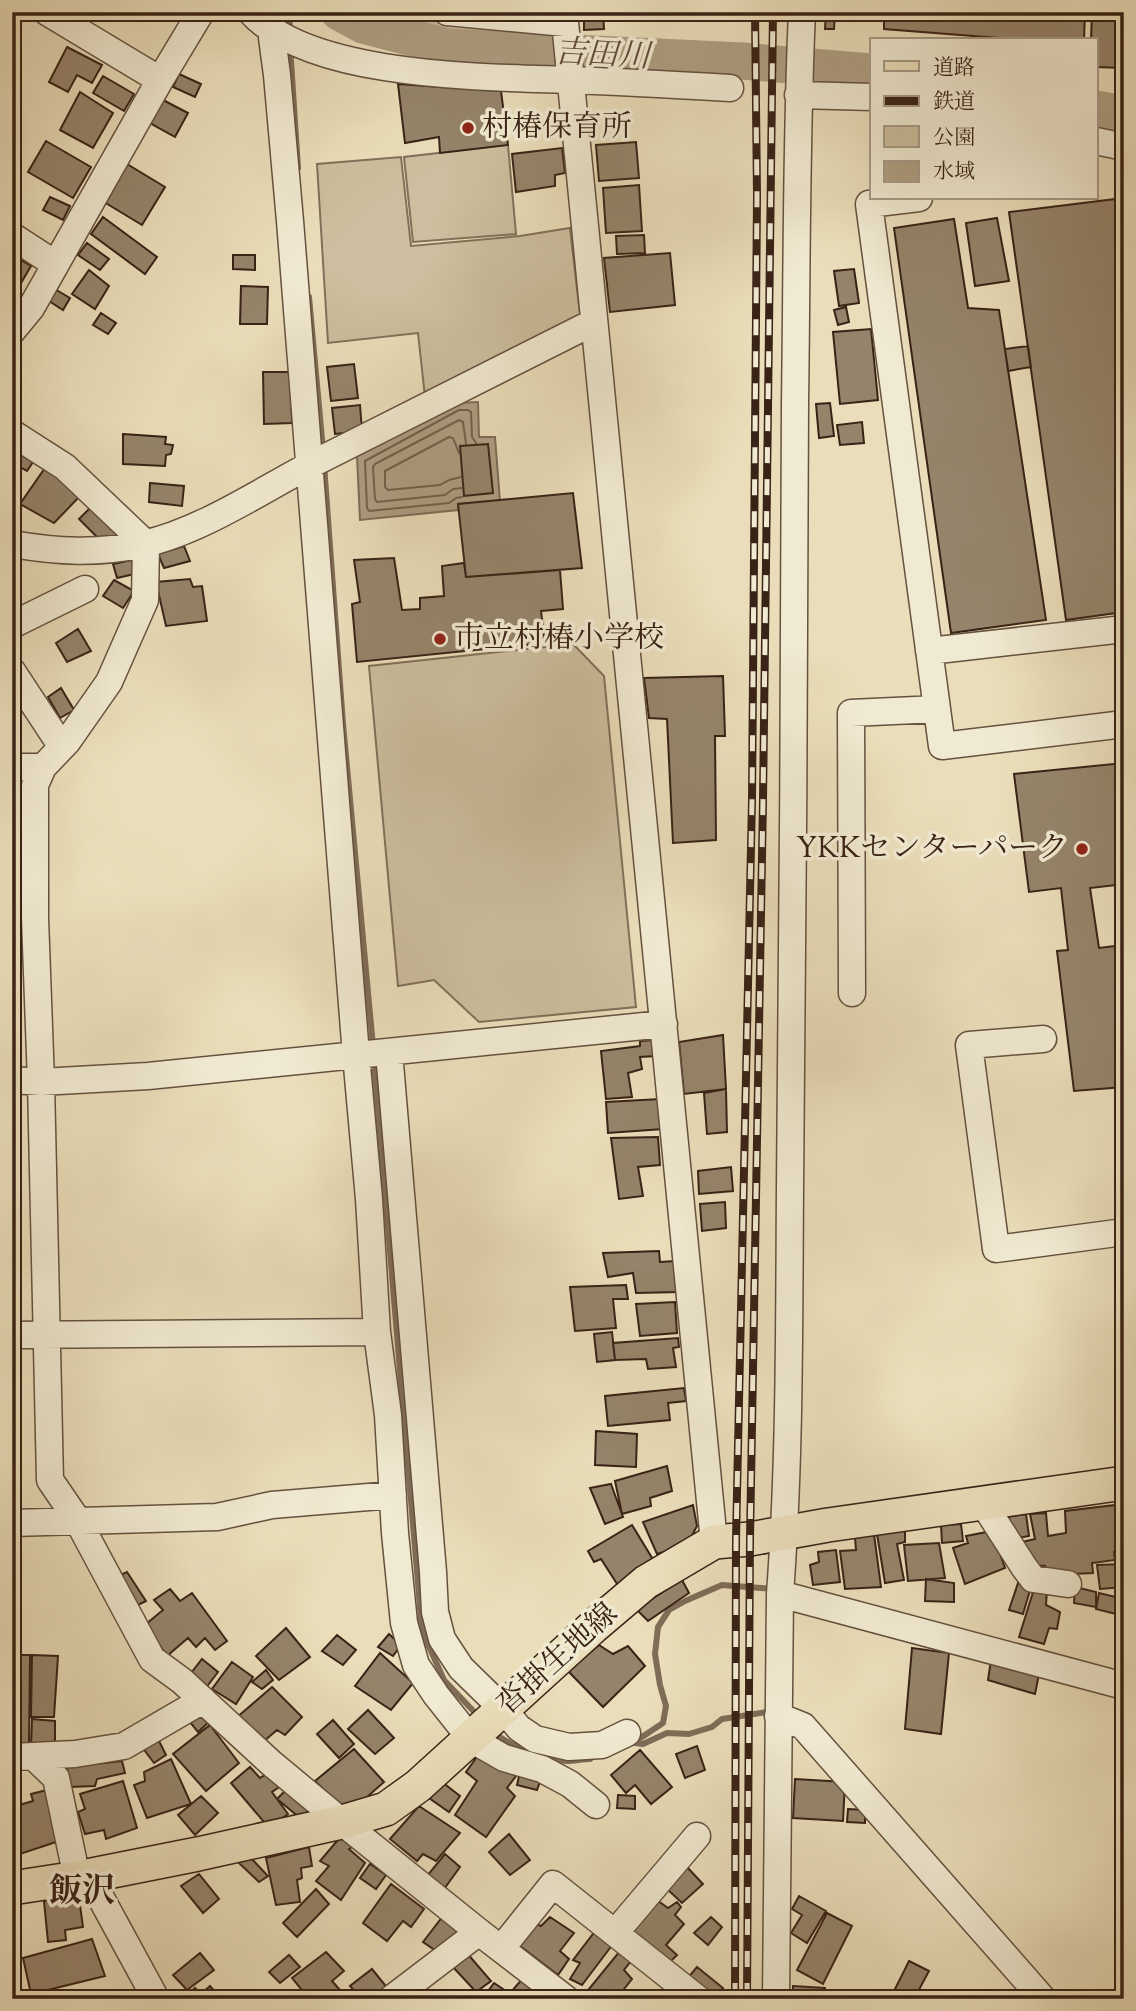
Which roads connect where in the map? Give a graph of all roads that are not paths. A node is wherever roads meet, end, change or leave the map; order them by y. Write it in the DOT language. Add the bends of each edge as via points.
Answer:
graph roads {
  1 [pos="201,12"];
  2 [pos="447,12"];
  3 [pos="51,13"];
  4 [pos="565,18"];
  5 [pos="261,21"];
  6 [pos="802,22"];
  7 [pos="570,74"];
  8 [pos="160,80"];
  9 [pos="730,88"];
  10 [pos="798,95"];
  11 [pos="870,97"];
  12 [pos="1098,141"];
  13 [pos="1124,147"];
  14 [pos="902,200"];
  15 [pos="12,236"];
  16 [pos="55,264"];
  17 [pos="594,322"];
  18 [pos="12,331"];
  19 [pos="12,433"];
  20 [pos="309,466"];
  21 [pos="12,544"];
  22 [pos="146,544"];
  23 [pos="85,589"];
  24 [pos="12,625"];
  25 [pos="1124,629"];
  26 [pos="929,651"];
  27 [pos="12,671"];
  28 [pos="937,709"];
  29 [pos="1124,724"];
  30 [pos="62,747"];
  31 [pos="12,767"];
  32 [pos="43,767"];
  33 [pos="852,993"];
  34 [pos="664,1024"];
  35 [pos="1043,1039"];
  36 [pos="389,1052"];
  37 [pos="356,1055"];
  38 [pos="12,1080"];
  39 [pos="41,1082"];
  40 [pos="1124,1232"];
  41 [pos="377,1332"];
  42 [pos="12,1335"];
  43 [pos="47,1335"];
  44 [pos="1124,1483"];
  45 [pos="393,1495"];
  46 [pos="983,1503"];
  47 [pos="78,1521"];
  48 [pos="12,1523"];
  49 [pos="785,1533"];
  50 [pos="714,1542"];
  51 [pos="1068,1584"];
  52 [pos="780,1594"];
  53 [pos="1124,1686"];
  54 [pos="203,1700"];
  55 [pos="778,1716"];
  56 [pos="488,1723"];
  57 [pos="627,1733"];
  58 [pos="23,1756"];
  59 [pos="596,1805"];
  60 [pos="342,1822"];
  61 [pos="697,1836"];
  62 [pos="83,1877"];
  63 [pos="12,1888"];
  64 [pos="479,1932"];
  65 [pos="615,1933"];
  66 [pos="501,1949"];
  67 [pos="156,1999"];
  68 [pos="391,1999"];
  69 [pos="566,1999"];
  70 [pos="698,1999"];
  71 [pos="776,1999"];
  72 [pos="1043,1999"];
  1 -- 8 [label="street"];
  2 -- 4 [label="street"];
  3 -- 8 [label="street"];
  4 -- 7 [label="street"];
  5 -- 7 [label="street" via="313,50 374,66 492,78"];
  5 -- 20 [label="street" via="280,102"];
  6 -- 10 [label="street"];
  7 -- 9 [label="street"];
  7 -- 17 [label="street"];
  8 -- 16 [label="street"];
  10 -- 11 [label="street"];
  10 -- 49 [label="street"];
  12 -- 13 [label="street"];
  14 -- 26 [label="street" via="869,204"];
  15 -- 16 [label="street"];
  16 -- 18 [label="street"];
  17 -- 20 [label="street"];
  17 -- 34 [label="street"];
  19 -- 22 [label="street" via="65,467"];
  20 -- 22 [label="street" via="186,531"];
  20 -- 37 [label="street"];
  21 -- 22 [label="street" via="102,552"];
  22 -- 30 [label="street" via="145,600 109,682"];
  23 -- 24 [label="street"];
  25 -- 26 [label="street"];
  26 -- 28 [label="street"];
  27 -- 30 [label="street"];
  28 -- 29 [label="street" via="942,746"];
  28 -- 33 [label="street" via="851,713"];
  30 -- 32 [label="street"];
  31 -- 32 [label="street"];
  32 -- 39 [label="street" via="35,785"];
  34 -- 36 [label="street"];
  34 -- 50 [label="street"];
  35 -- 40 [label="street" via="969,1045 996,1249"];
  36 -- 37 [label="street"];
  36 -- 56 [label="street" via="435,1612 442,1639"];
  37 -- 39 [label="street"];
  37 -- 41 [label="street"];
  38 -- 39 [label="street"];
  39 -- 43 [label="street"];
  41 -- 43 [label="street"];
  41 -- 45 [label="street"];
  42 -- 43 [label="street"];
  43 -- 47 [label="street" via="50,1480"];
  44 -- 46 [label="main road, 沓掛生地線"];
  45 -- 47 [label="street" via="272,1505 217,1517"];
  45 -- 56 [label="street" via="404,1623 416,1665 436,1695"];
  46 -- 49 [label="main road, 沓掛生地線"];
  46 -- 51 [label="street" via="1033,1579"];
  47 -- 48 [label="street"];
  47 -- 54 [label="street" via="152,1659"];
  49 -- 50 [label="main road, 沓掛生地線"];
  49 -- 52 [label="street"];
  50 -- 56 [label="main road, 沓掛生地線" via="646,1582"];
  52 -- 53 [label="street"];
  52 -- 55 [label="street"];
  54 -- 58 [label="street" via="124,1746"];
  54 -- 60 [label="street"];
  55 -- 71 [label="street"];
  55 -- 72 [label="street" via="803,1726"];
  56 -- 57 [label="street" via="519,1728 535,1739 569,1747 602,1745"];
  56 -- 59 [label="street" via="504,1758 542,1769"];
  56 -- 60 [label="main road, 沓掛生地線" via="386,1810"];
  58 -- 62 [label="street" via="56,1778"];
  60 -- 62 [label="main road, 沓掛生地線"];
  60 -- 64 [label="street"];
  61 -- 65 [label="street"];
  62 -- 63 [label="main road, 沓掛生地線"];
  62 -- 67 [label="street"];
  64 -- 66 [label="street"];
  64 -- 68 [label="street"];
  65 -- 66 [label="street" via="553,1884"];
  65 -- 70 [label="street"];
  66 -- 69 [label="street"];
}
